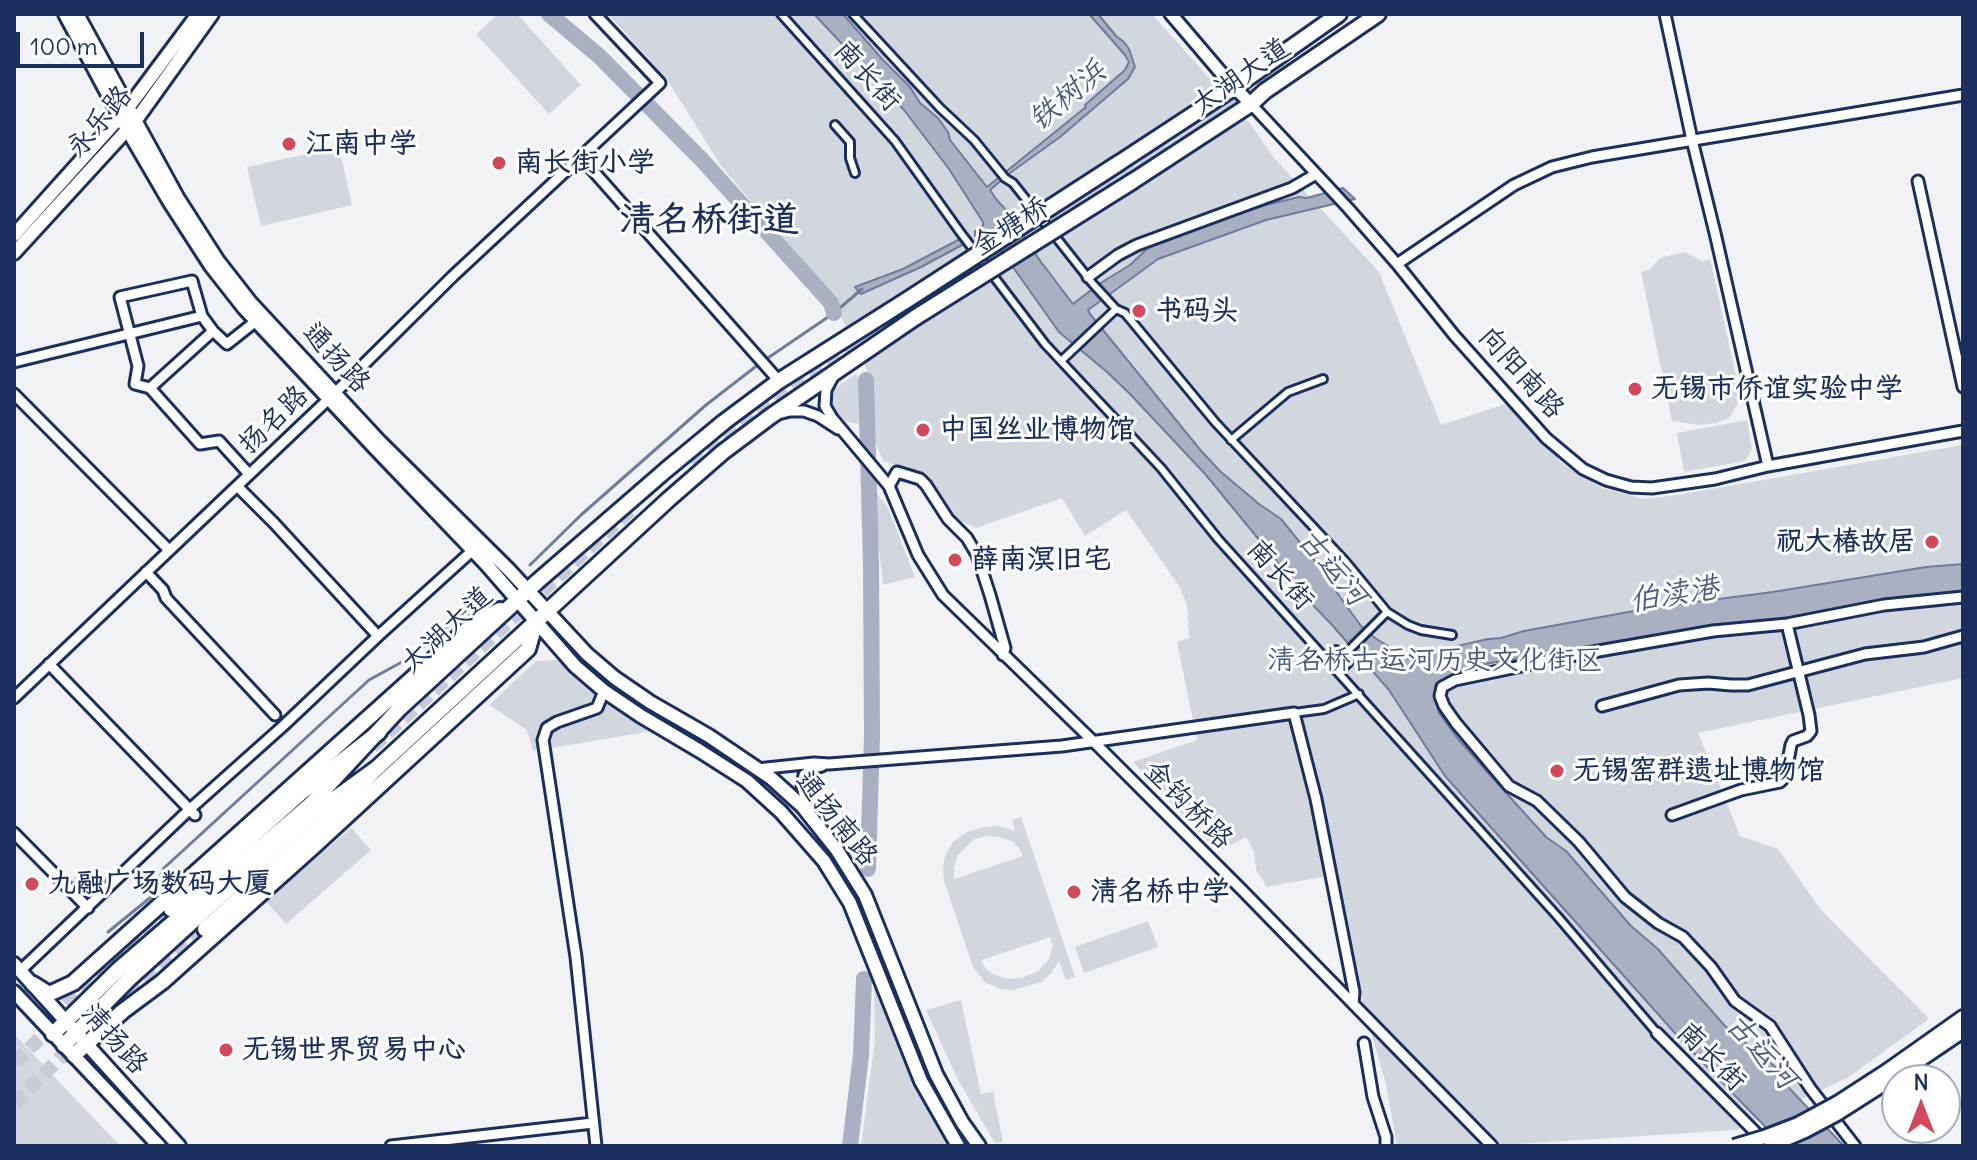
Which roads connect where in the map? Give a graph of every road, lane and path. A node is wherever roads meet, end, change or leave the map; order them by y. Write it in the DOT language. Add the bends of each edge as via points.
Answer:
graph roads {
  1 [pos="65,14"];
  2 [pos="77,14"];
  3 [pos="198,14"];
  4 [pos="212,14"];
  5 [pos="595,14"];
  6 [pos="781,14"];
  7 [pos="853,14"];
  8 [pos="1171,14"];
  9 [pos="1339,14"];
  10 [pos="1378,14"];
  11 [pos="1665,14"];
  12 [pos="1235,87"];
  13 [pos="1963,95"];
  14 [pos="1251,104"];
  15 [pos="124,112"];
  16 [pos="132,125"];
  17 [pos="835,125"];
  18 [pos="1692,140"];
  19 [pos="580,156"];
  20 [pos="855,173"];
  21 [pos="1318,177"];
  22 [pos="1133,181"];
  23 [pos="1918,181"];
  24 [pos="14,235"];
  25 [pos="14,253"];
  26 [pos="1397,264"];
  27 [pos="1091,281"];
  28 [pos="1116,309"];
  29 [pos="202,316"];
  30 [pos="916,317"];
  31 [pos="256,321"];
  32 [pos="213,331"];
  33 [pos="129,334"];
  34 [pos="1061,361"];
  35 [pos="14,362"];
  36 [pos="837,371"];
  37 [pos="1323,379"];
  38 [pos="779,381"];
  39 [pos="1963,387"];
  40 [pos="150,388"];
  41 [pos="14,394"];
  42 [pos="333,395"];
  43 [pos="771,416"];
  44 [pos="1963,431"];
  45 [pos="849,437"];
  46 [pos="1231,440"];
  47 [pos="1768,466"];
  48 [pos="249,474"];
  49 [pos="237,486"];
  50 [pos="889,486"];
  51 [pos="169,550"];
  52 [pos="473,550"];
  53 [pos="146,572"];
  54 [pos="523,595"];
  55 [pos="1963,597"];
  56 [pos="548,610"];
  57 [pos="1387,612"];
  58 [pos="536,621"];
  59 [pos="1787,624"];
  60 [pos="1452,635"];
  61 [pos="378,636"];
  62 [pos="1963,636"];
  63 [pos="1003,655"];
  64 [pos="1342,657"];
  65 [pos="1326,659"];
  66 [pos="49,664"];
  67 [pos="1799,671"];
  68 [pos="1338,672"];
  69 [pos="604,691"];
  70 [pos="1359,694"];
  71 [pos="14,698"];
  72 [pos="1602,706"];
  73 [pos="399,709"];
  74 [pos="1294,713"];
  75 [pos="275,715"];
  76 [pos="379,732"];
  77 [pos="1095,743"];
  78 [pos="326,756"];
  79 [pos="829,764"];
  80 [pos="377,768"];
  81 [pos="757,769"];
  82 [pos="193,812"];
  83 [pos="1672,815"];
  84 [pos="809,816"];
  85 [pos="14,833"];
  86 [pos="88,908"];
  87 [pos="171,909"];
  88 [pos="205,929"];
  89 [pos="17,968"];
  90 [pos="33,984"];
  91 [pos="14,992"];
  92 [pos="1353,1004"];
  93 [pos="1963,1017"];
  94 [pos="71,1027"];
  95 [pos="1963,1031"];
  96 [pos="1657,1033"];
  97 [pos="53,1034"];
  98 [pos="1364,1043"];
  99 [pos="86,1045"];
  100 [pos="69,1050"];
  101 [pos="1903,1064"];
  102 [pos="1907,1064"];
  103 [pos="1881,1079"];
  104 [pos="1881,1081"];
  105 [pos="593,1123"];
  106 [pos="159,1146"];
  107 [pos="179,1146"];
  108 [pos="391,1146"];
  109 [pos="596,1146"];
  110 [pos="958,1146"];
  111 [pos="979,1146"];
  112 [pos="1386,1146"];
  113 [pos="1492,1146"];
  114 [pos="1734,1146"];
  115 [pos="1769,1146"];
  116 [pos="1855,1146"];
  1 -- 15 [label="main road"];
  2 -- 15 [label="main road"];
  3 -- 15 [label="main road, 永乐路"];
  4 -- 16 [label="main road, 永乐路"];
  5 -- 19 [label="street, 扬名路" via="660,83"];
  6 -- 34 [label="street, 南长街" via="895,141"];
  7 -- 27 [label="street" via="1013,183"];
  8 -- 12 [label="street, 向阳南路"];
  9 -- 12 [label="main road, 太湖大道"];
  10 -- 14 [label="main road, 太湖大道"];
  11 -- 18 [label="street"];
  12 -- 14 [label="street, 向阳南路"];
  12 -- 38 [label="main road, 太湖大道, bridge"];
  13 -- 18 [label="street"];
  14 -- 21 [label="street, 向阳南路"];
  14 -- 22 [label="main road, 太湖大道"];
  15 -- 16 [label="main road, 通扬路"];
  15 -- 24 [label="main road, 永乐路"];
  16 -- 25 [label="main road, 永乐路"];
  16 -- 31 [label="main road, 通扬路" via="211,266"];
  16 -- 42 [label="main road, 通扬路" via="218,261"];
  17 -- 20 [label="street" via="850,142"];
  18 -- 26 [label="street" via="1552,167 1514,185"];
  18 -- 47 [label="street"];
  19 -- 38 [label="street"];
  19 -- 42 [label="street, 扬名路"];
  21 -- 26 [label="street, 向阳南路"];
  21 -- 27 [label="street" via="1137,245"];
  22 -- 30 [label="main road, 金塘桥, bridge"];
  23 -- 39 [label="street"];
  26 -- 47 [label="street, 向阳南路" via="1546,438 1583,469 1631,487 1652,488"];
  27 -- 28 [label="street"];
  28 -- 34 [label="street"];
  28 -- 46 [label="street" via="1125,313"];
  29 -- 32 [label="street"];
  29 -- 33 [label="street"];
  29 -- 33 [label="street" via="192,281 120,297"];
  30 -- 36 [label="main road, 太湖大道"];
  31 -- 32 [label="street" via="227,344"];
  31 -- 42 [label="main road, 通扬路"];
  32 -- 40 [label="street"];
  33 -- 35 [label="street"];
  33 -- 40 [label="street" via="138,366 135,384"];
  34 -- 65 [label="street, 南长街"];
  36 -- 43 [label="main road, 太湖大道"];
  36 -- 45 [label="street" via="826,390 825,406"];
  37 -- 46 [label="street" via="1288,392"];
  38 -- 54 [label="main road, 太湖大道"];
  40 -- 48 [label="street" via="200,444 219,441"];
  41 -- 51 [label="street"];
  42 -- 48 [label="street, 扬名路"];
  42 -- 52 [label="main road, 通扬路" via="374,447"];
  42 -- 54 [label="main road, 通扬路"];
  43 -- 45 [label="street" via="804,411"];
  43 -- 56 [label="main road, 太湖大道" via="679,490"];
  44 -- 47 [label="street, 向阳南路"];
  45 -- 50 [label="street, 金钩桥路"];
  46 -- 57 [label="street"];
  48 -- 49 [label="street, 扬名路"];
  49 -- 51 [label="street, 扬名路"];
  49 -- 61 [label="street"];
  50 -- 63 [label="street, 金钩桥路" via="929,576"];
  50 -- 63 [label="street" via="897,472 920,479 967,538 990,595"];
  51 -- 53 [label="street, 扬名路"];
  52 -- 54 [label="main road, 通扬路"];
  52 -- 61 [label="street"];
  53 -- 66 [label="street, 扬名路"];
  53 -- 75 [label="street"];
  54 -- 56 [label="main road, 通扬路"];
  54 -- 58 [label="main road, 通扬路"];
  54 -- 73 [label="main road, 太湖大道"];
  54 -- 78 [label="main road" via="474,623"];
  55 -- 59 [label="street" via="1884,605"];
  56 -- 58 [label="main road, 太湖大道"];
  56 -- 81 [label="main road, 通扬南路" via="615,678"];
  57 -- 60 [label="street" via="1421,630"];
  57 -- 64 [label="street"];
  58 -- 69 [label="main road, 通扬南路"];
  58 -- 80 [label="main road, 太湖大道"];
  58 -- 99 [label="main road" via="528,649"];
  59 -- 67 [label="street"];
  59 -- 116 [label="street" via="1713,631 1474,675 1442,687 1440,696 1509,786 1537,801 1625,897 1683,937 1735,1001 1770,1026"];
  61 -- 82 [label="street"];
  62 -- 67 [label="street"];
  63 -- 77 [label="street, 金钩桥路"];
  64 -- 65 [label="street" via="1336,650"];
  64 -- 68 [label="street" via="1348,663"];
  65 -- 68 [label="street, 南长街"];
  66 -- 71 [label="street, 扬名路"];
  66 -- 82 [label="street"];
  67 -- 72 [label="street" via="1748,685 1679,685"];
  67 -- 83 [label="street" via="1811,731 1793,741 1785,777"];
  68 -- 70 [label="street, 南长街"];
  69 -- 105 [label="street" via="597,708 557,722 547,728 543,740 576,957"];
  69 -- 110 [label="main road, 通扬南路" via="747,781 824,861 850,903 921,1081"];
  70 -- 74 [label="street" via="1324,709"];
  70 -- 96 [label="street, 南长街"];
  73 -- 76 [label="main road, 太湖大道"];
  73 -- 78 [label="main road"];
  74 -- 77 [label="street"];
  74 -- 92 [label="street" via="1316,799"];
  76 -- 87 [label="main road" via="303,791"];
  76 -- 94 [label="main road, 太湖大道" via="311,804 119,969"];
  77 -- 79 [label="street"];
  77 -- 92 [label="street, 金钩桥路"];
  78 -- 90 [label="main road" via="73,983 49,994"];
  79 -- 81 [label="street"];
  79 -- 84 [label="street" via="804,775"];
  80 -- 88 [label="main road"];
  80 -- 94 [label="main road, 太湖大道" via="315,813"];
  81 -- 84 [label="main road, 通扬南路"];
  82 -- 86 [label="street"];
  84 -- 111 [label="main road, 通扬南路" via="865,895 936,1074"];
  85 -- 86 [label="street"];
  86 -- 89 [label="street"];
  89 -- 90 [label="main road, 清扬路"];
  90 -- 94 [label="main road, 清扬路"];
  91 -- 97 [label="main road, 清扬路"];
  92 -- 113 [label="street, 金钩桥路"];
  93 -- 101 [label="main road"];
  94 -- 97 [label="main road, 太湖大道"];
  94 -- 99 [label="main road, 清扬路"];
  94 -- 100 [label="main road, 太湖大道"];
  95 -- 102 [label="main road"];
  96 -- 115 [label="street, 南长街"];
  97 -- 100 [label="main road, 清扬路"];
  98 -- 112 [label="street"];
  99 -- 100 [label="main road"];
  99 -- 107 [label="main road, 清扬路"];
  100 -- 106 [label="main road, 清扬路"];
  103 -- 114 [label="main road, bridge" via="1798,1124"];
  104 -- 115 [label="main road, bridge" via="1837,1114"];
  105 -- 108 [label="street"];
  105 -- 109 [label="street"];
}
